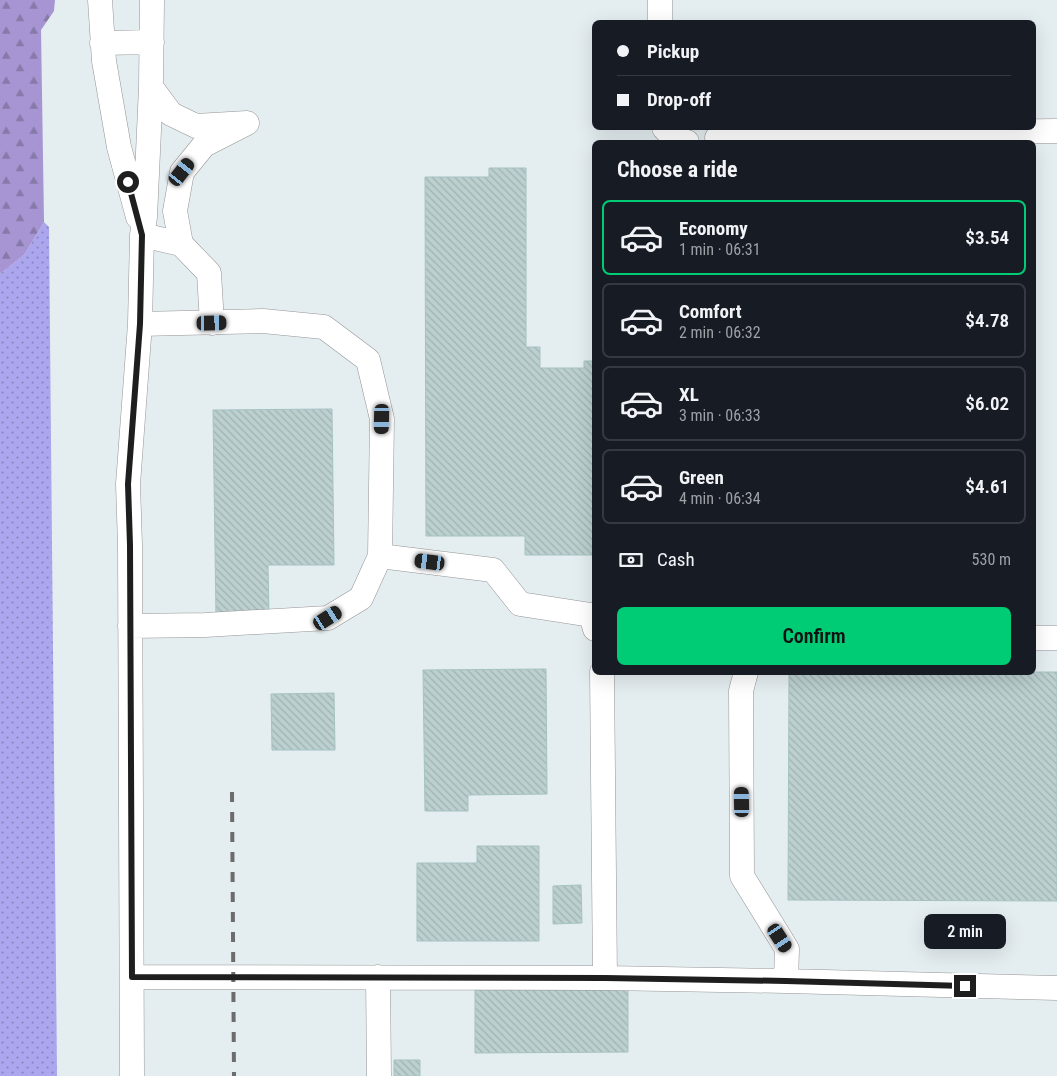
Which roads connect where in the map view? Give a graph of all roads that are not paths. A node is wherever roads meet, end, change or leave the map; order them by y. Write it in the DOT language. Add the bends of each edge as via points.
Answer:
graph roads {
  1 [pos="100,0"];
  2 [pos="152,0"];
  3 [pos="660,0"];
  4 [pos="660,20"];
  5 [pos="152,42"];
  6 [pos="102,43"];
  7 [pos="151,87"];
  8 [pos="665,130"];
  9 [pos="1057,131"];
  10 [pos="779,134"];
  11 [pos="717,136"];
  12 [pos="678,140"];
  13 [pos="142,235"];
  14 [pos="180,244"];
  15 [pos="212,323"];
  16 [pos="140,324"];
  17 [pos="380,556"];
  18 [pos="592,618"];
  19 [pos="130,626"];
  20 [pos="1036,638"];
  21 [pos="1057,638"];
  22 [pos="602,675"];
  23 [pos="745,675"];
  24 [pos="132,977"];
  25 [pos="378,977"];
  26 [pos="605,978"];
  27 [pos="786,981"];
  28 [pos="1057,988"];
  29 [pos="132,1076"];
  30 [pos="379,1076"];
  1 -- 6 [label="street"];
  2 -- 5 [label="street"];
  3 -- 4 [label="street"];
  5 -- 6 [label="street"];
  5 -- 7 [label="street"];
  6 -- 13 [label="street" via="119,147"];
  7 -- 13 [label="street"];
  7 -- 14 [label="street" via="171,114 196,126 248,123 204,145 182,172 175,211"];
  8 -- 12 [label="street"];
  9 -- 10 [label="street" via="917,132 871,139"];
  10 -- 11 [label="street"];
  13 -- 14 [label="street"];
  13 -- 16 [label="street"];
  14 -- 15 [label="street" via="209,273"];
  15 -- 16 [label="street"];
  15 -- 17 [label="street" via="263,321 324,327 368,360 382,419"];
  16 -- 19 [label="street" via="128,484"];
  17 -- 18 [label="street" via="493,570 520,604 591,615"];
  17 -- 19 [label="street" via="361,598 328,618"];
  19 -- 24 [label="street"];
  20 -- 21 [label="street"];
  22 -- 26 [label="street"];
  23 -- 27 [label="street" via="741,691 742,876 787,949"];
  24 -- 25 [label="street"];
  24 -- 29 [label="street"];
  25 -- 26 [label="street"];
  25 -- 30 [label="street"];
  26 -- 27 [label="street"];
  27 -- 28 [label="street"];
}
